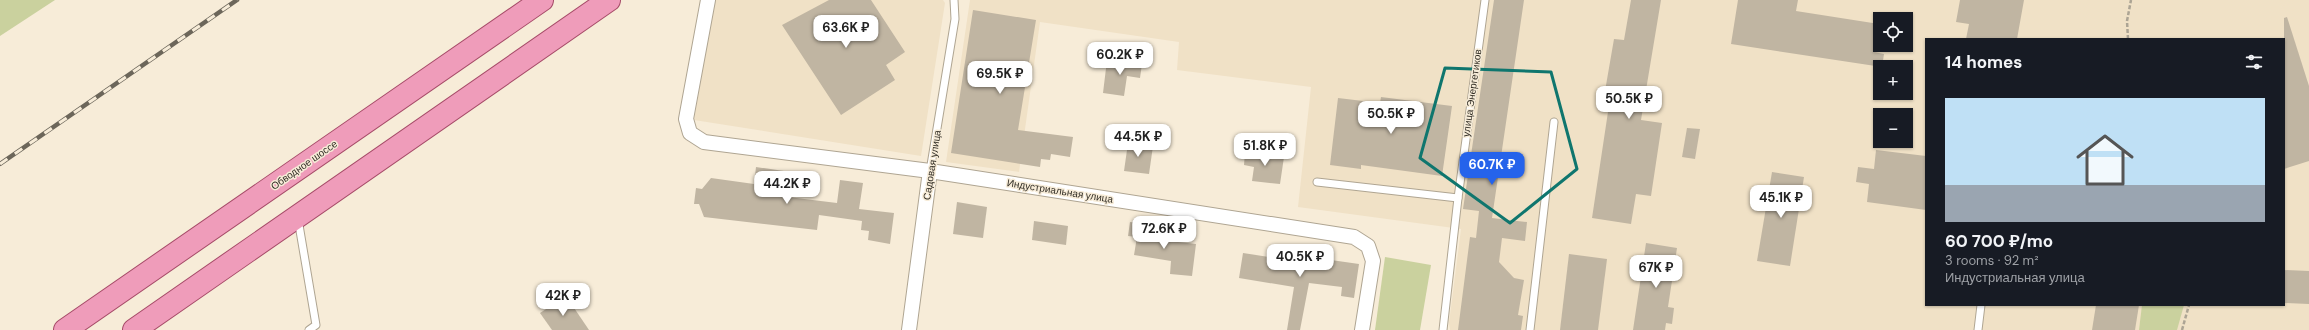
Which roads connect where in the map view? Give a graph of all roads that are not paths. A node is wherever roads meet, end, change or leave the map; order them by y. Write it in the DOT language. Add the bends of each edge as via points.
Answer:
graph roads {
  1 [pos="542,0"];
  2 [pos="609,0"];
  3 [pos="708,0"];
  4 [pos="954,0"];
  5 [pos="1485,0"];
  6 [pos="1554,122"];
  7 [pos="930,171"];
  8 [pos="1317,182"];
  9 [pos="1458,198"];
  10 [pos="298,216"];
  11 [pos="1981,306"];
  12 [pos="65,330"];
  13 [pos="134,330"];
  14 [pos="309,330"];
  15 [pos="909,330"];
  16 [pos="1362,330"];
  17 [pos="1443,330"];
  18 [pos="1530,330"];
  19 [pos="1978,330"];
  1 -- 12 [label="main road, Обводное шоссе"];
  2 -- 10 [label="main road"];
  3 -- 7 [label="street, Индустриальная улица" via="686,119 690,134 704,142"];
  4 -- 7 [label="lane, Садовая улица" via="955,19"];
  5 -- 9 [label="lane, улица Энергетиков"];
  6 -- 18 [label="lane"];
  7 -- 15 [label="street, Садовая улица"];
  7 -- 16 [label="street, Индустриальная улица" via="1354,237 1368,246 1373,261"];
  8 -- 9 [label="lane"];
  9 -- 17 [label="lane, улица Энергетиков"];
  10 -- 13 [label="main road"];
  10 -- 14 [label="lane" via="316,325"];
  11 -- 19 [label="lane"];
}
